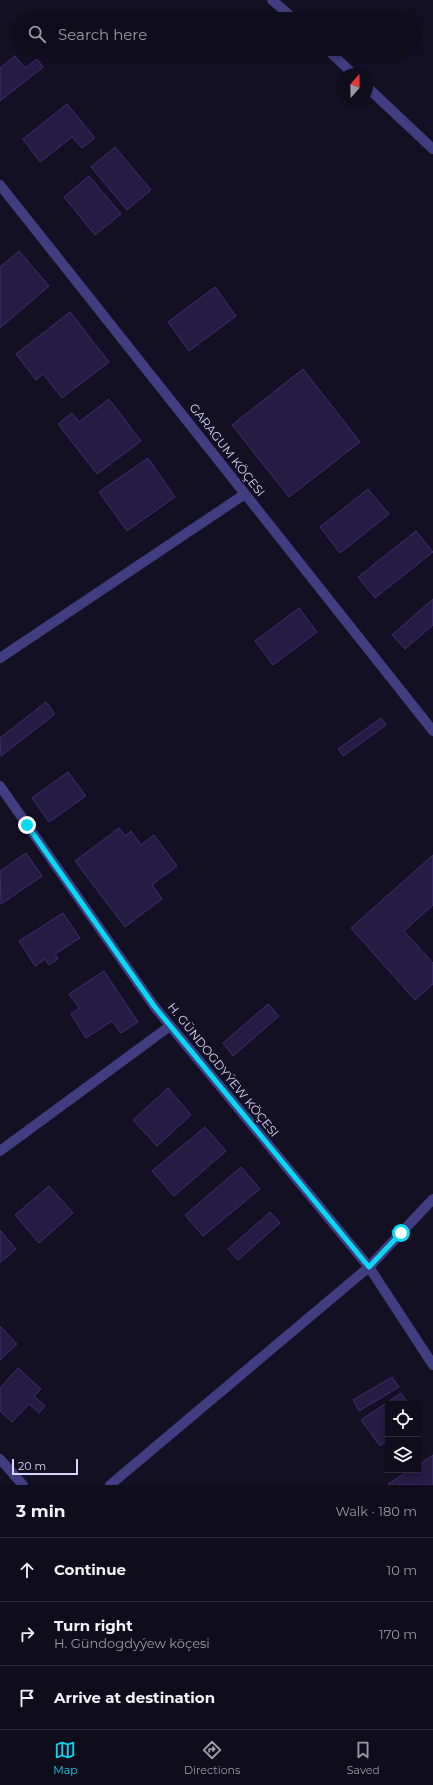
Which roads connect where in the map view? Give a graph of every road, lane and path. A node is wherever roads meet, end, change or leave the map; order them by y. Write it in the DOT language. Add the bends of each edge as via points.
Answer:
graph roads {
  1 [pos="272,0"];
  2 [pos="286,12"];
  3 [pos="334,56"];
  4 [pos="347,68"];
  5 [pos="373,93"];
  6 [pos="433,149"];
  7 [pos="1,189"];
  8 [pos="245,494"];
  9 [pos="0,658"];
  10 [pos="433,732"];
  11 [pos="0,786"];
  12 [pos="170,1026"];
  13 [pos="0,1152"];
  14 [pos="433,1199"];
  15 [pos="369,1267"];
  16 [pos="433,1365"];
  17 [pos="0,1458"];
  18 [pos="23,1485"];
  19 [pos="110,1485"];
  1 -- 2 [label="street"];
  3 -- 4 [label="street"];
  5 -- 6 [label="street"];
  7 -- 8 [label="street, GARAGUM KÖÇESI"];
  8 -- 9 [label="street"];
  8 -- 10 [label="street, GARAGUM KÖÇESI"];
  11 -- 12 [label="street, H. GÜNDOGDYÝEW KÖÇESI"];
  12 -- 13 [label="street"];
  12 -- 15 [label="street, H. GÜNDOGDYÝEW KÖÇESI"];
  14 -- 15 [label="street"];
  15 -- 16 [label="street, H. GÜNDOGDYÝEW KÖÇESI"];
  15 -- 19 [label="street"];
  17 -- 18 [label="street"];
}
